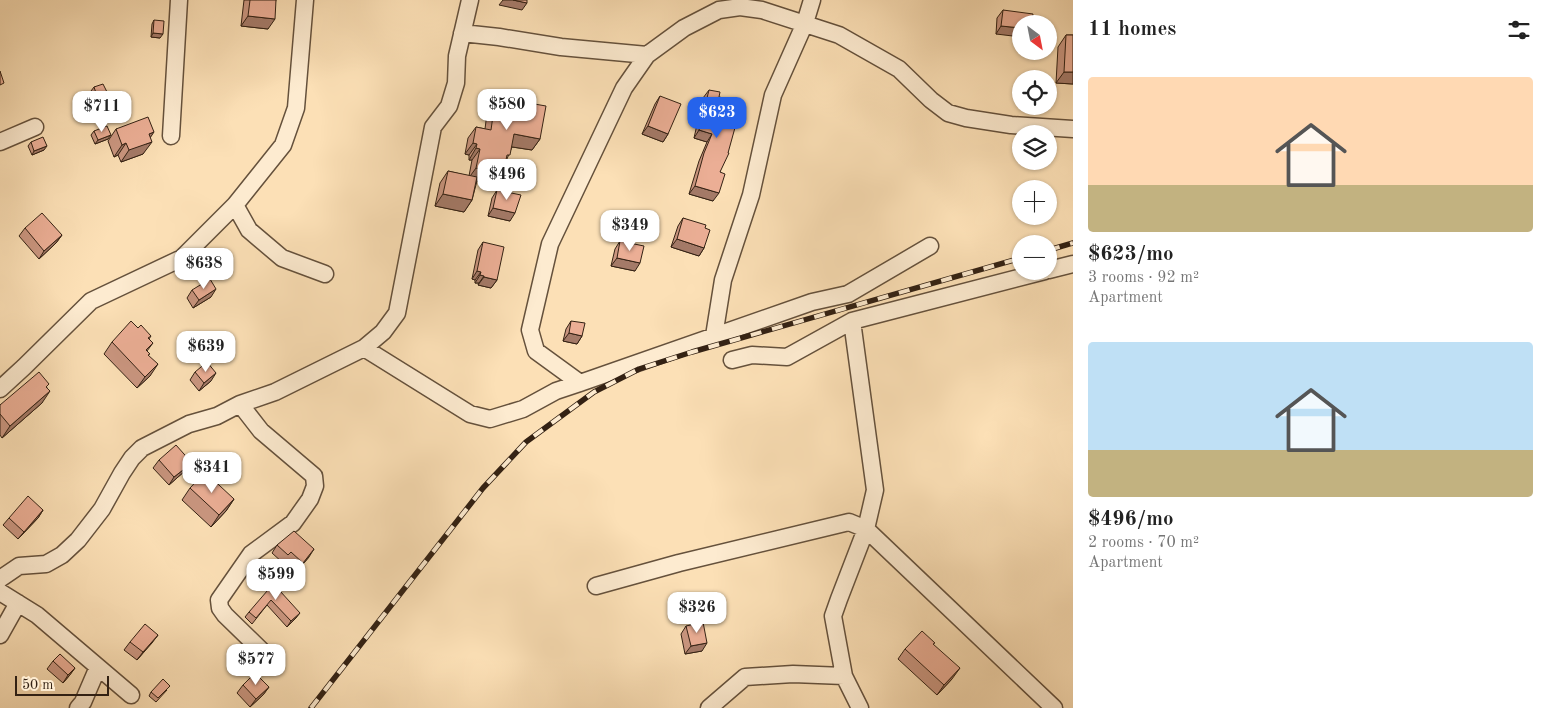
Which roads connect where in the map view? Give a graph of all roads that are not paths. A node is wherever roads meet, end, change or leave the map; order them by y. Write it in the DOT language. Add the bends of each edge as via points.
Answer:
graph roads {
  1 [pos="179,0"];
  2 [pos="305,0"];
  3 [pos="470,0"];
  4 [pos="812,0"];
  5 [pos="805,23"];
  6 [pos="462,33"];
  7 [pos="647,55"];
  8 [pos="35,128"];
  9 [pos="1073,129"];
  10 [pos="171,136"];
  11 [pos="0,142"];
  12 [pos="235,205"];
  13 [pos="930,246"];
  14 [pos="1073,264"];
  15 [pos="1057,268"];
  16 [pos="325,274"];
  17 [pos="1012,280"];
  18 [pos="852,321"];
  19 [pos="714,336"];
  20 [pos="364,348"];
  21 [pos="732,360"];
  22 [pos="580,383"];
  23 [pos="0,389"];
  24 [pos="240,404"];
  25 [pos="866,529"];
  26 [pos="0,579"];
  27 [pos="596,586"];
  28 [pos="0,592"];
  29 [pos="18,603"];
  30 [pos="0,635"];
  31 [pos="264,652"];
  32 [pos="98,666"];
  33 [pos="844,676"];
  34 [pos="131,695"];
  35 [pos="78,708"];
  36 [pos="708,708"];
  37 [pos="860,708"];
  38 [pos="1054,708"];
  1 -- 10 [label="street"];
  2 -- 12 [label="street" via="296,108 283,145"];
  3 -- 6 [label="street"];
  4 -- 5 [label="street"];
  5 -- 7 [label="street" via="762,10 740,7 719,10 684,28"];
  5 -- 9 [label="street" via="838,35 899,69 948,113 1011,126"];
  5 -- 19 [label="street" via="773,96 751,194 723,280"];
  6 -- 7 [label="street"];
  6 -- 20 [label="street" via="456,83 449,106 434,127 397,313 383,332"];
  7 -- 22 [label="street" via="624,88 550,244 530,330 536,351"];
  8 -- 11 [label="street"];
  12 -- 16 [label="street" via="249,230 282,258"];
  12 -- 23 [label="street" via="182,258 91,301"];
  13 -- 19 [label="street" via="848,294 812,302"];
  14 -- 15 [label="street"];
  17 -- 18 [label="street"];
  18 -- 21 [label="street" via="787,357 752,355"];
  18 -- 25 [label="street" via="875,490"];
  19 -- 22 [label="street"];
  20 -- 22 [label="street" via="470,414 490,419 523,409"];
  20 -- 24 [label="street" via="275,392"];
  24 -- 26 [label="street" via="217,416 189,424 142,448 122,472 102,509 62,555 46,564 19,566"];
  24 -- 31 [label="street" via="261,431 308,469 314,476 315,486 293,523 251,554 220,600 220,608 225,615"];
  25 -- 27 [label="street" via="848,522"];
  25 -- 33 [label="street" via="833,616"];
  25 -- 38 [label="street"];
  28 -- 29 [label="street"];
  29 -- 30 [label="street"];
  29 -- 32 [label="street"];
  32 -- 34 [label="street"];
  32 -- 35 [label="street"];
  33 -- 36 [label="street" via="793,674 745,677"];
  33 -- 37 [label="street"];
}
